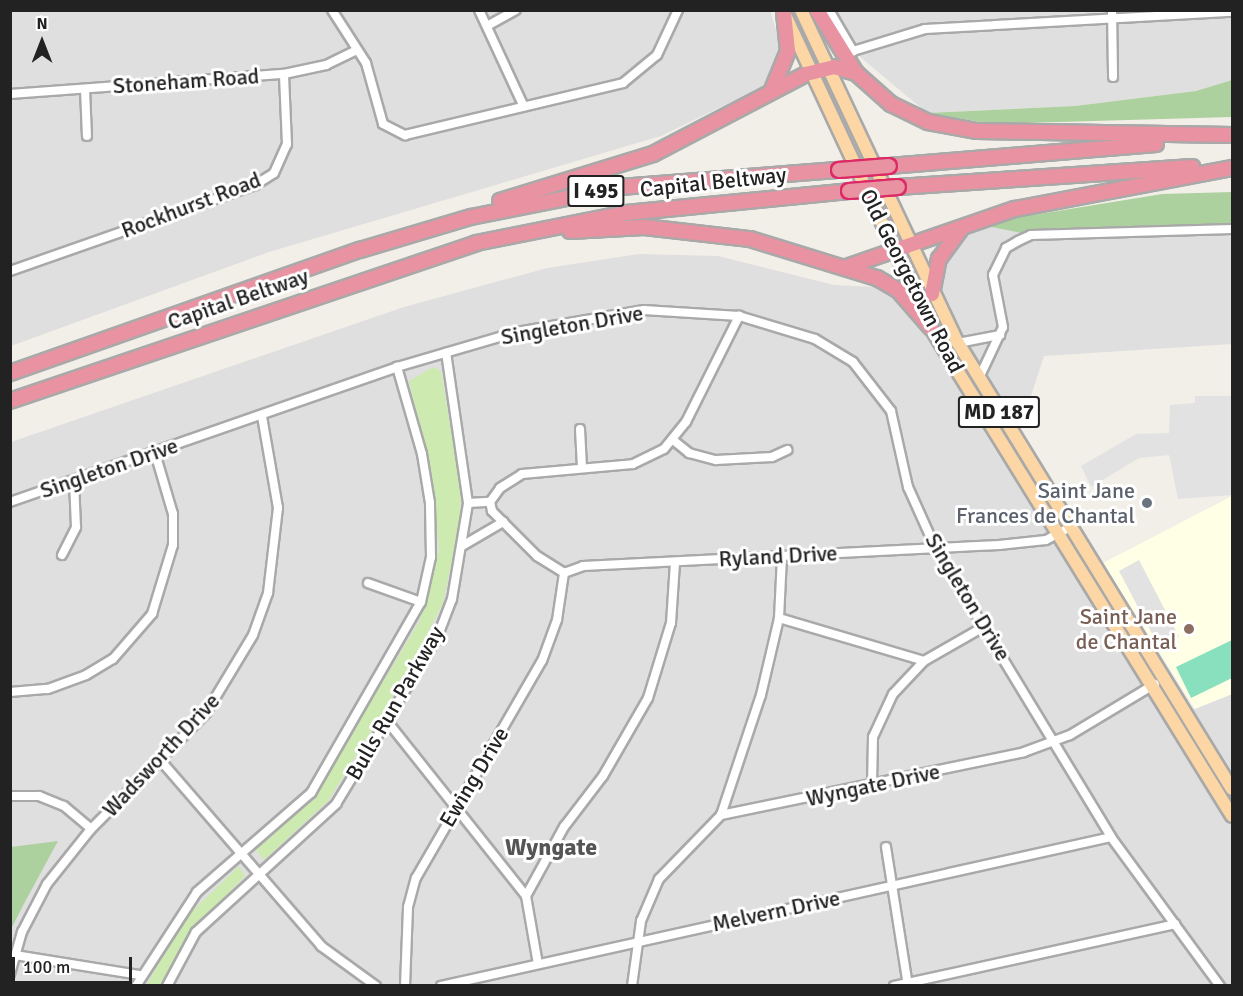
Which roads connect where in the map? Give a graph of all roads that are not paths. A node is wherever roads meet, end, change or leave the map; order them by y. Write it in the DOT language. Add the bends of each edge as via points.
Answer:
graph roads {
  1 [pos="332,10"];
  2 [pos="479,10"];
  3 [pos="516,10"];
  4 [pos="678,10"];
  5 [pos="801,10"];
  6 [pos="817,10"];
  7 [pos="829,10"];
  8 [pos="784,12"];
  9 [pos="1233,12"];
  10 [pos="1111,14"];
  11 [pos="487,26"];
  12 [pos="357,50"];
  13 [pos="827,68"];
  14 [pos="811,72"];
  15 [pos="856,73"];
  16 [pos="284,74"];
  17 [pos="1113,77"];
  18 [pos="85,89"];
  19 [pos="771,91"];
  20 [pos="10,94"];
  21 [pos="523,105"];
  22 [pos="87,136"];
  23 [pos="1233,136"];
  24 [pos="1233,166"];
  25 [pos="964,226"];
  26 [pos="1233,230"];
  27 [pos="476,243"];
  28 [pos="909,247"];
  29 [pos="360,250"];
  30 [pos="894,253"];
  31 [pos="844,267"];
  32 [pos="10,271"];
  33 [pos="932,294"];
  34 [pos="739,316"];
  35 [pos="931,328"];
  36 [pos="1001,334"];
  37 [pos="958,343"];
  38 [pos="446,352"];
  39 [pos="397,367"];
  40 [pos="10,373"];
  41 [pos="979,379"];
  42 [pos="10,401"];
  43 [pos="262,416"];
  44 [pos="580,429"];
  45 [pos="673,440"];
  46 [pos="788,450"];
  47 [pos="155,453"];
  48 [pos="582,468"];
  49 [pos="74,482"];
  50 [pos="10,502"];
  51 [pos="490,502"];
  52 [pos="468,503"];
  53 [pos="503,522"];
  54 [pos="1070,528"];
  55 [pos="1057,534"];
  56 [pos="462,546"];
  57 [pos="935,548"];
  58 [pos="62,555"];
  59 [pos="782,556"];
  60 [pos="675,562"];
  61 [pos="564,573"];
  62 [pos="368,583"];
  63 [pos="421,602"];
  64 [pos="779,618"];
  65 [pos="985,626"];
  66 [pos="924,661"];
  67 [pos="1162,681"];
  68 [pos="1151,687"];
  69 [pos="10,692"];
  70 [pos="387,721"];
  71 [pos="1055,742"];
  72 [pos="161,761"];
  73 [pos="872,785"];
  74 [pos="1233,789"];
  75 [pos="10,796"];
  76 [pos="455,804"];
  77 [pos="721,815"];
  78 [pos="1233,816"];
  79 [pos="91,829"];
  80 [pos="1111,837"];
  81 [pos="886,847"];
  82 [pos="242,850"];
  83 [pos="260,873"];
  84 [pos="895,885"];
  85 [pos="526,896"];
  86 [pos="1175,924"];
  87 [pos="638,941"];
  88 [pos="15,955"];
  89 [pos="538,964"];
  90 [pos="10,974"];
  91 [pos="140,975"];
  92 [pos="908,984"];
  93 [pos="168,985"];
  94 [pos="136,986"];
  95 [pos="376,986"];
  96 [pos="405,986"];
  97 [pos="441,986"];
  98 [pos="632,986"];
  99 [pos="894,986"];
  100 [pos="1220,986"];
  1 -- 12 [label="street"];
  2 -- 11 [label="street"];
  3 -- 11 [label="street"];
  4 -- 21 [label="street" via="657,55 623,83"];
  5 -- 13 [label="main road, Old Georgetown Road / MD 187"];
  6 -- 15 [label="highway"];
  7 -- 10 [label="street" via="853,51 925,29"];
  8 -- 14 [label="main road, Old Georgetown Road / MD 187"];
  8 -- 19 [label="highway" via="788,51"];
  9 -- 10 [label="street"];
  10 -- 17 [label="street"];
  11 -- 21 [label="street"];
  12 -- 16 [label="street, Stoneham Road" via="326,65"];
  12 -- 21 [label="street" via="376,90 383,124 393,134 405,135"];
  13 -- 14 [label="highway"];
  13 -- 15 [label="highway"];
  13 -- 28 [label="main road, Old Georgetown Road / MD 187"];
  14 -- 19 [label="highway"];
  14 -- 30 [label="main road, Old Georgetown Road / MD 187"];
  15 -- 23 [label="highway" via="908,114 953,128"];
  16 -- 18 [label="street, Stoneham Road"];
  16 -- 32 [label="street, Rockhurst Road" via="287,144 274,172 255,185"];
  18 -- 20 [label="street, Stoneham Road"];
  18 -- 22 [label="street"];
  19 -- 29 [label="highway" via="685,139 621,166 468,211"];
  23 -- 29 [label="highway, Capital Beltway / I 495, bridge" via="680,181 565,196"];
  24 -- 25 [label="highway" via="1068,197"];
  24 -- 27 [label="highway, Capital Beltway / I 495, bridge" via="849,190 626,213"];
  25 -- 28 [label="highway"];
  25 -- 33 [label="highway" via="942,253"];
  26 -- 36 [label="street" via="1031,235 1006,248 993,275"];
  27 -- 31 [label="highway" via="582,229 673,228 750,239"];
  27 -- 42 [label="highway, Capital Beltway / I 495"];
  28 -- 30 [label="highway"];
  28 -- 33 [label="main road, Old Georgetown Road / MD 187"];
  29 -- 40 [label="highway, Capital Beltway / I 495"];
  30 -- 31 [label="highway"];
  30 -- 35 [label="main road, Old Georgetown Road / MD 187"];
  31 -- 35 [label="highway" via="895,288"];
  33 -- 37 [label="main road, Old Georgetown Road / MD 187"];
  34 -- 38 [label="street, Singleton Drive" via="654,310 609,314"];
  34 -- 45 [label="street"];
  34 -- 57 [label="street, Singleton Drive" via="822,343 873,384 891,411 908,487"];
  35 -- 55 [label="main road, Old Georgetown Road / MD 187"];
  36 -- 37 [label="street"];
  36 -- 41 [label="street" via="989,350"];
  37 -- 41 [label="main road, Old Georgetown Road / MD 187"];
  38 -- 39 [label="street, Singleton Drive"];
  38 -- 52 [label="street, Bulls Run Parkway"];
  39 -- 43 [label="street, Singleton Drive"];
  39 -- 63 [label="street, Bulls Run Parkway" via="422,454 430,503 431,557"];
  41 -- 54 [label="main road, Old Georgetown Road / MD 187"];
  43 -- 47 [label="street, Singleton Drive"];
  43 -- 72 [label="street, Wadsworth Drive" via="278,508 268,593 229,681"];
  44 -- 48 [label="street"];
  45 -- 46 [label="street" via="689,453 716,460 772,457"];
  45 -- 48 [label="street" via="633,464"];
  47 -- 49 [label="street, Singleton Drive"];
  47 -- 69 [label="street" via="173,514 173,545 152,615 113,659 86,675 48,688"];
  48 -- 51 [label="street" via="522,474 500,488"];
  49 -- 50 [label="street, Singleton Drive"];
  49 -- 58 [label="street" via="76,527"];
  51 -- 52 [label="street"];
  51 -- 53 [label="street"];
  52 -- 56 [label="street, Bulls Run Parkway"];
  53 -- 56 [label="street"];
  53 -- 61 [label="street"];
  54 -- 55 [label="street, Ryland Drive"];
  54 -- 67 [label="main road, Old Georgetown Road / MD 187"];
  55 -- 57 [label="street, Ryland Drive" via="1046,540"];
  55 -- 68 [label="main road, Old Georgetown Road / MD 187"];
  56 -- 70 [label="street, Bulls Run Parkway" via="437,638"];
  57 -- 59 [label="street, Ryland Drive"];
  57 -- 65 [label="street, Singleton Drive"];
  59 -- 60 [label="street, Ryland Drive"];
  59 -- 64 [label="street"];
  60 -- 61 [label="street, Ryland Drive" via="583,566"];
  60 -- 85 [label="street" via="671,623 648,698 603,776 564,827"];
  61 -- 76 [label="street, Ewing Drive" via="557,620 542,661"];
  62 -- 63 [label="street"];
  63 -- 82 [label="street, Bulls Run Parkway" via="311,793"];
  64 -- 66 [label="street"];
  64 -- 77 [label="street" via="761,695"];
  65 -- 66 [label="street"];
  65 -- 71 [label="street, Singleton Drive"];
  66 -- 73 [label="street" via="893,694 878,722"];
  67 -- 68 [label="street, Wyngate Drive"];
  67 -- 74 [label="main road, Old Georgetown Road / MD 187"];
  68 -- 71 [label="street, Wyngate Drive"];
  68 -- 78 [label="main road, Old Georgetown Road / MD 187"];
  70 -- 76 [label="street"];
  70 -- 83 [label="street, Bulls Run Parkway" via="336,804"];
  71 -- 73 [label="street, Wyngate Drive"];
  71 -- 80 [label="street, Singleton Drive"];
  72 -- 79 [label="street, Wadsworth Drive"];
  72 -- 82 [label="street"];
  73 -- 77 [label="street, Wyngate Drive"];
  75 -- 79 [label="street" via="39,796 64,806"];
  76 -- 85 [label="street"];
  76 -- 96 [label="street, Ewing Drive" via="408,907"];
  77 -- 87 [label="street" via="659,879"];
  79 -- 88 [label="street, Wadsworth Drive" via="47,884"];
  80 -- 84 [label="street, Melvern Drive"];
  80 -- 86 [label="street, Singleton Drive"];
  81 -- 84 [label="street"];
  82 -- 83 [label="street"];
  82 -- 91 [label="street, Bulls Run Parkway" via="197,892"];
  83 -- 93 [label="street, Bulls Run Parkway" via="196,932"];
  83 -- 95 [label="street" via="321,946"];
  84 -- 87 [label="street, Melvern Drive"];
  84 -- 92 [label="street"];
  85 -- 89 [label="street"];
  86 -- 92 [label="street"];
  86 -- 100 [label="street, Singleton Drive"];
  87 -- 89 [label="street, Melvern Drive"];
  87 -- 98 [label="street"];
  88 -- 90 [label="street, Wadsworth Drive"];
  88 -- 91 [label="street"];
  89 -- 97 [label="street, Melvern Drive"];
  91 -- 94 [label="street, Bulls Run Parkway"];
  92 -- 99 [label="street"];
}
